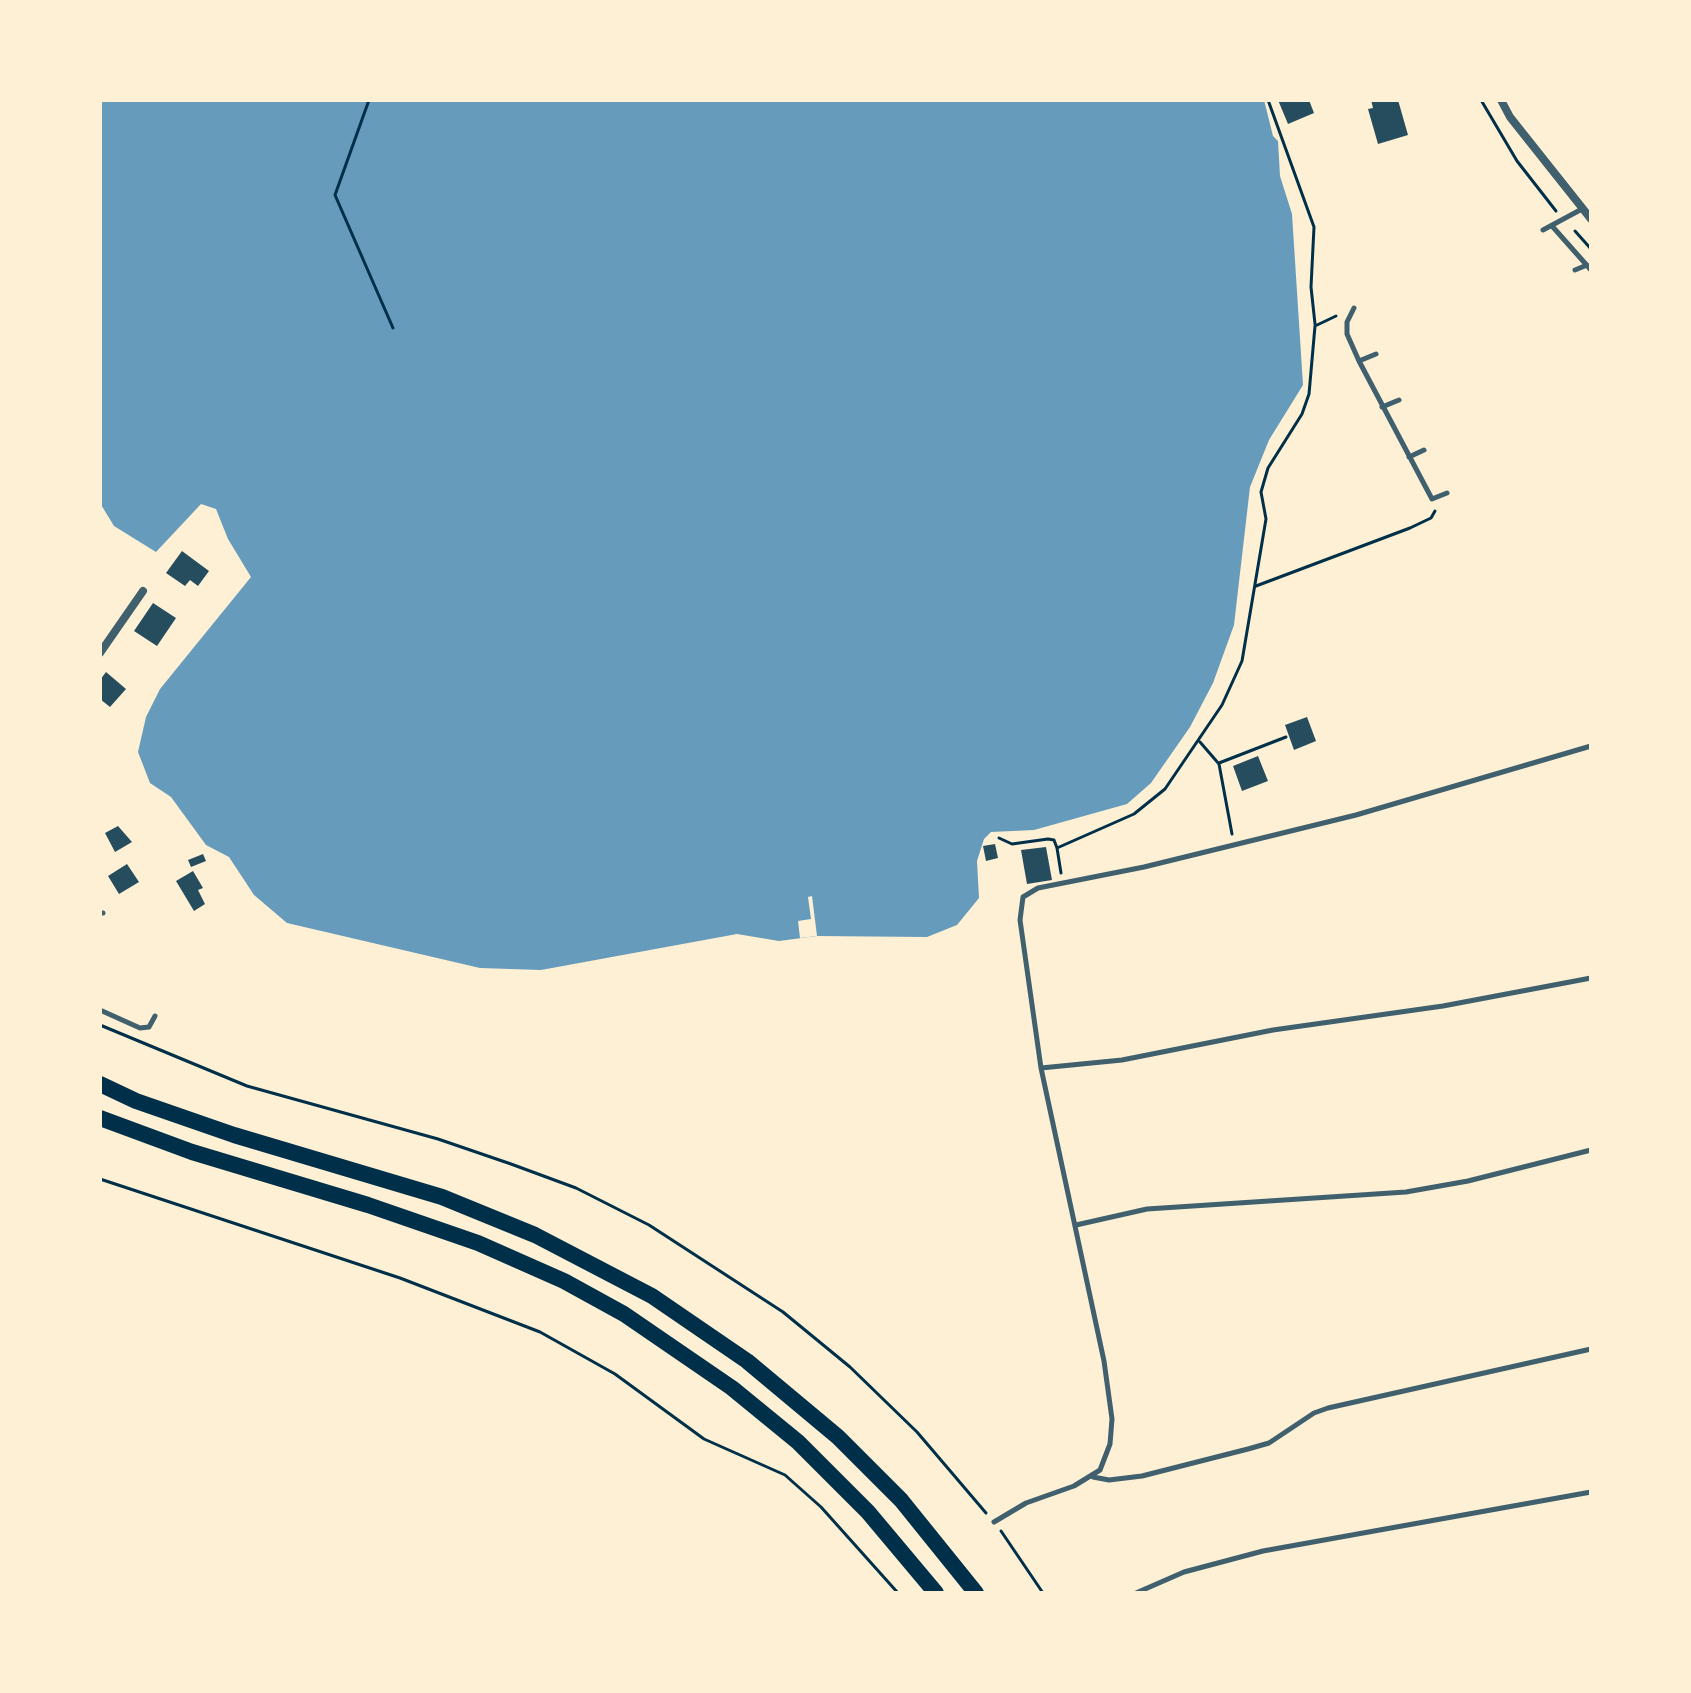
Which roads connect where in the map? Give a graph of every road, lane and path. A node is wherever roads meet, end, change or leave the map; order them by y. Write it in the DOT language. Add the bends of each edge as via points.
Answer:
graph roads {
  1 [pos="369,100"];
  2 [pos="1268,100"];
  3 [pos="1481,100"];
  4 [pos="1501,100"];
  5 [pos="1582,209"];
  6 [pos="1591,219"];
  7 [pos="1564,220"];
  8 [pos="1552,226"];
  9 [pos="1543,230"];
  10 [pos="1591,249"];
  11 [pos="1589,268"];
  12 [pos="1575,270"];
  13 [pos="1354,308"];
  14 [pos="1315,326"];
  15 [pos="393,328"];
  16 [pos="1376,354"];
  17 [pos="1359,361"];
  18 [pos="1399,400"];
  19 [pos="1382,407"];
  20 [pos="1424,450"];
  21 [pos="1409,457"];
  22 [pos="1447,493"];
  23 [pos="1432,499"];
  24 [pos="1255,586"];
  25 [pos="143,591"];
  26 [pos="100,653"];
  27 [pos="1286,737"];
  28 [pos="1199,741"];
  29 [pos="1591,746"];
  30 [pos="1219,764"];
  31 [pos="999,838"];
  32 [pos="1235,846"];
  33 [pos="1057,848"];
  34 [pos="1060,865"];
  35 [pos="1591,978"];
  36 [pos="100,1010"];
  37 [pos="155,1016"];
  38 [pos="1041,1068"];
  39 [pos="100,1084"];
  40 [pos="100,1118"];
  41 [pos="1591,1150"];
  42 [pos="100,1179"];
  43 [pos="1076,1225"];
  44 [pos="1591,1349"];
  45 [pos="1092,1477"];
  46 [pos="1591,1492"];
  47 [pos="994,1522"];
  48 [pos="898,1593"];
  49 [pos="936,1593"];
  50 [pos="976,1593"];
  51 [pos="1136,1593"];
  1 -- 15 [label="path" via="335,195"];
  2 -- 14 [label="path" via="1314,227"];
  3 -- 7 [label="path" via="1517,161"];
  4 -- 5 [label="street"];
  5 -- 6 [label="street"];
  5 -- 7 [label="lane"];
  7 -- 8 [label="lane"];
  7 -- 10 [label="path"];
  8 -- 9 [label="lane"];
  8 -- 11 [label="lane"];
  11 -- 12 [label="lane"];
  13 -- 14 [label="path"];
  13 -- 17 [label="lane" via="1347,334"];
  14 -- 24 [label="path" via="1309,394 1268,468 1261,492 1266,519"];
  16 -- 17 [label="lane"];
  17 -- 19 [label="lane"];
  18 -- 19 [label="lane"];
  19 -- 21 [label="lane"];
  20 -- 21 [label="lane"];
  21 -- 23 [label="lane"];
  22 -- 23 [label="lane"];
  23 -- 24 [label="path" via="1431,518"];
  24 -- 28 [label="path" via="1242,661"];
  25 -- 26 [label="street"];
  27 -- 30 [label="path"];
  28 -- 30 [label="path"];
  28 -- 33 [label="path" via="1165,789 1134,814"];
  29 -- 32 [label="lane" via="1428,796"];
  30 -- 32 [label="path"];
  31 -- 33 [label="path" via="1012,844 1054,840"];
  32 -- 38 [label="lane" via="1038,888 1023,897 1020,920"];
  33 -- 34 [label="path"];
  35 -- 38 [label="lane" via="1122,1060"];
  36 -- 37 [label="lane" via="140,1028 149,1027"];
  38 -- 43 [label="lane"];
  39 -- 50 [label="main road" via="222,1131 442,1197 535,1235 652,1296 747,1361 838,1437 901,1500"];
  40 -- 49 [label="main road" via="464,1238 527,1263 624,1314 697,1362 798,1442 868,1512"];
  41 -- 43 [label="lane" via="1406,1192 1147,1209"];
  42 -- 48 [label="path" via="400,1278 540,1332 615,1374 704,1439 785,1475"];
  43 -- 45 [label="lane" via="1111,1395 1110,1444"];
  44 -- 45 [label="lane" via="1328,1408 1269,1443 1248,1449 1142,1476"];
  45 -- 47 [label="lane"];
  46 -- 51 [label="lane" via="1263,1551 1184,1572"];
}
